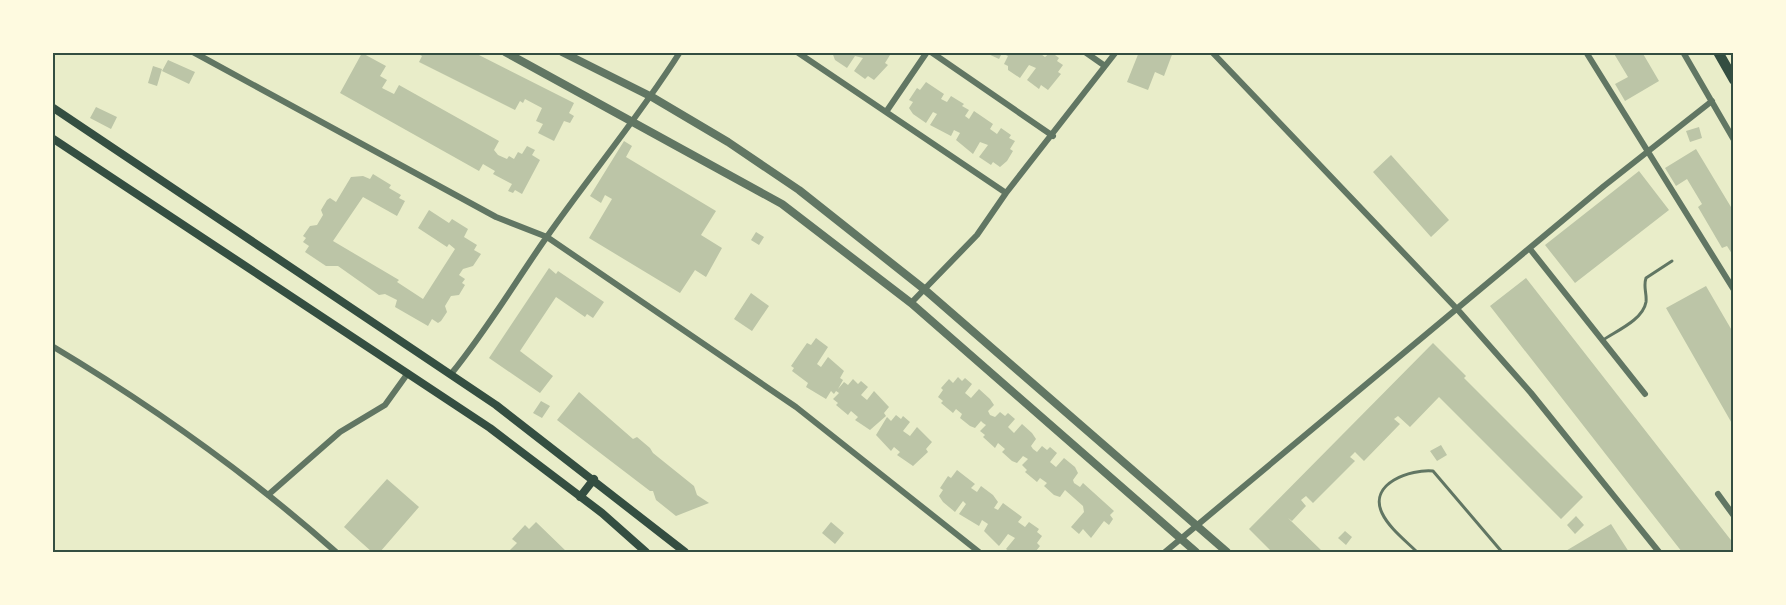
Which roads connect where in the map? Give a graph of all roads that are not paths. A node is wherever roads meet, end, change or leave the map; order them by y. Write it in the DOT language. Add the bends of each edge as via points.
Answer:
graph roads {
  1 [pos="193,52"];
  2 [pos="505,52"];
  3 [pos="562,52"];
  4 [pos="680,52"];
  5 [pos="797,52"];
  6 [pos="929,52"];
  7 [pos="1085,52"];
  8 [pos="1116,52"];
  9 [pos="1212,52"];
  10 [pos="1586,52"];
  11 [pos="1683,52"];
  12 [pos="1718,52"];
  13 [pos="1105,66"];
  14 [pos="1734,80"];
  15 [pos="652,97"];
  16 [pos="1712,101"];
  17 [pos="52,107"];
  18 [pos="886,112"];
  19 [pos="633,123"];
  20 [pos="1053,136"];
  21 [pos="52,138"];
  22 [pos="1734,140"];
  23 [pos="1646,151"];
  24 [pos="1006,193"];
  25 [pos="547,237"];
  26 [pos="1530,249"];
  27 [pos="1672,261"];
  28 [pos="924,289"];
  29 [pos="1734,290"];
  30 [pos="911,303"];
  31 [pos="1458,310"];
  32 [pos="1603,340"];
  33 [pos="52,346"];
  34 [pos="408,373"];
  35 [pos="451,374"];
  36 [pos="1645,394"];
  37 [pos="594,479"];
  38 [pos="1718,494"];
  39 [pos="268,495"];
  40 [pos="580,497"];
  41 [pos="1734,516"];
  42 [pos="1198,526"];
  43 [pos="1181,539"];
  44 [pos="336,552"];
  45 [pos="646,552"];
  46 [pos="685,552"];
  47 [pos="979,552"];
  48 [pos="1166,552"];
  49 [pos="1196,552"];
  50 [pos="1227,552"];
  51 [pos="1417,552"];
  52 [pos="1502,552"];
  53 [pos="1659,552"];
  1 -- 25 [label="street" via="496,217"];
  2 -- 19 [label="street"];
  3 -- 15 [label="street"];
  4 -- 15 [label="street"];
  5 -- 18 [label="street"];
  6 -- 18 [label="street"];
  6 -- 20 [label="street"];
  7 -- 13 [label="street"];
  8 -- 13 [label="street"];
  9 -- 31 [label="street"];
  10 -- 23 [label="street"];
  11 -- 16 [label="street"];
  12 -- 14 [label="highway"];
  13 -- 20 [label="street"];
  15 -- 19 [label="street"];
  15 -- 28 [label="street" via="799,190"];
  16 -- 22 [label="street"];
  16 -- 23 [label="street"];
  17 -- 35 [label="main road"];
  18 -- 24 [label="street"];
  19 -- 25 [label="street"];
  19 -- 30 [label="street" via="782,204"];
  20 -- 24 [label="street"];
  21 -- 34 [label="main road"];
  23 -- 26 [label="street"];
  23 -- 29 [label="street"];
  24 -- 28 [label="street" via="977,235"];
  25 -- 35 [label="street"];
  25 -- 47 [label="street" via="796,407"];
  26 -- 31 [label="street"];
  26 -- 32 [label="street"];
  27 -- 32 [label="lane" via="1646,278 1644,309 1638,316"];
  28 -- 30 [label="street"];
  28 -- 42 [label="street"];
  30 -- 43 [label="street"];
  31 -- 42 [label="street"];
  31 -- 53 [label="street" via="1531,393"];
  32 -- 36 [label="street"];
  33 -- 39 [label="street" via="132,394"];
  34 -- 39 [label="street" via="385,405 340,432"];
  34 -- 40 [label="main road" via="490,428"];
  35 -- 37 [label="main road"];
  37 -- 40 [label="main road"];
  37 -- 46 [label="main road"];
  38 -- 41 [label="street"];
  39 -- 44 [label="street"];
  40 -- 45 [label="main road"];
  42 -- 43 [label="street"];
  42 -- 50 [label="street"];
  43 -- 48 [label="street"];
  43 -- 49 [label="street"];
  51 -- 52 [label="lane" via="1383,515 1380,506 1389,484 1405,473 1419,470 1433,471"];
}
